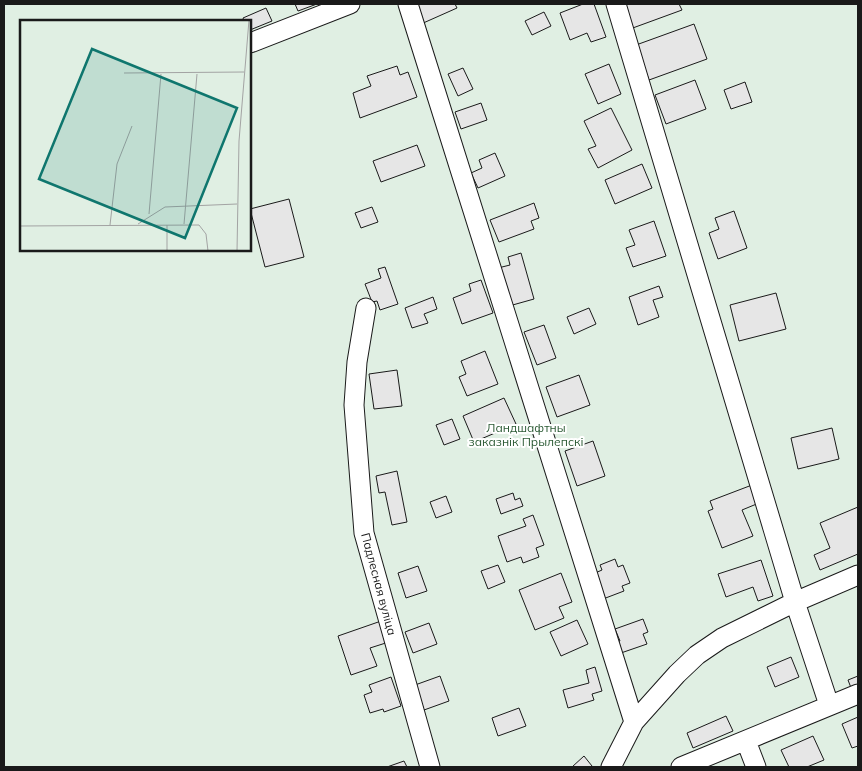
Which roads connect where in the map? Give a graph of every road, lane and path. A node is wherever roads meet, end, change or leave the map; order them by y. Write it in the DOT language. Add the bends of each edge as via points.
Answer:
graph roads {
  1 [pos="350,4"];
  2 [pos="408,4"];
  3 [pos="616,4"];
  4 [pos="251,43"];
  5 [pos="366,308"];
  6 [pos="858,575"];
  7 [pos="795,602"];
  8 [pos="858,694"];
  9 [pos="829,705"];
  10 [pos="634,722"];
  11 [pos="746,741"];
  12 [pos="430,767"];
  13 [pos="611,767"];
  14 [pos="681,767"];
  15 [pos="756,767"];
  1 -- 4 [label="street"];
  2 -- 10 [label="street"];
  3 -- 7 [label="street"];
  5 -- 12 [label="street, Падлесная вуліца" via="354,404 364,534"];
  6 -- 7 [label="street"];
  7 -- 9 [label="street"];
  7 -- 10 [label="street" via="722,638 697,655"];
  8 -- 9 [label="street"];
  9 -- 11 [label="street"];
  10 -- 13 [label="street"];
  11 -- 14 [label="street"];
  11 -- 15 [label="street"];
}
